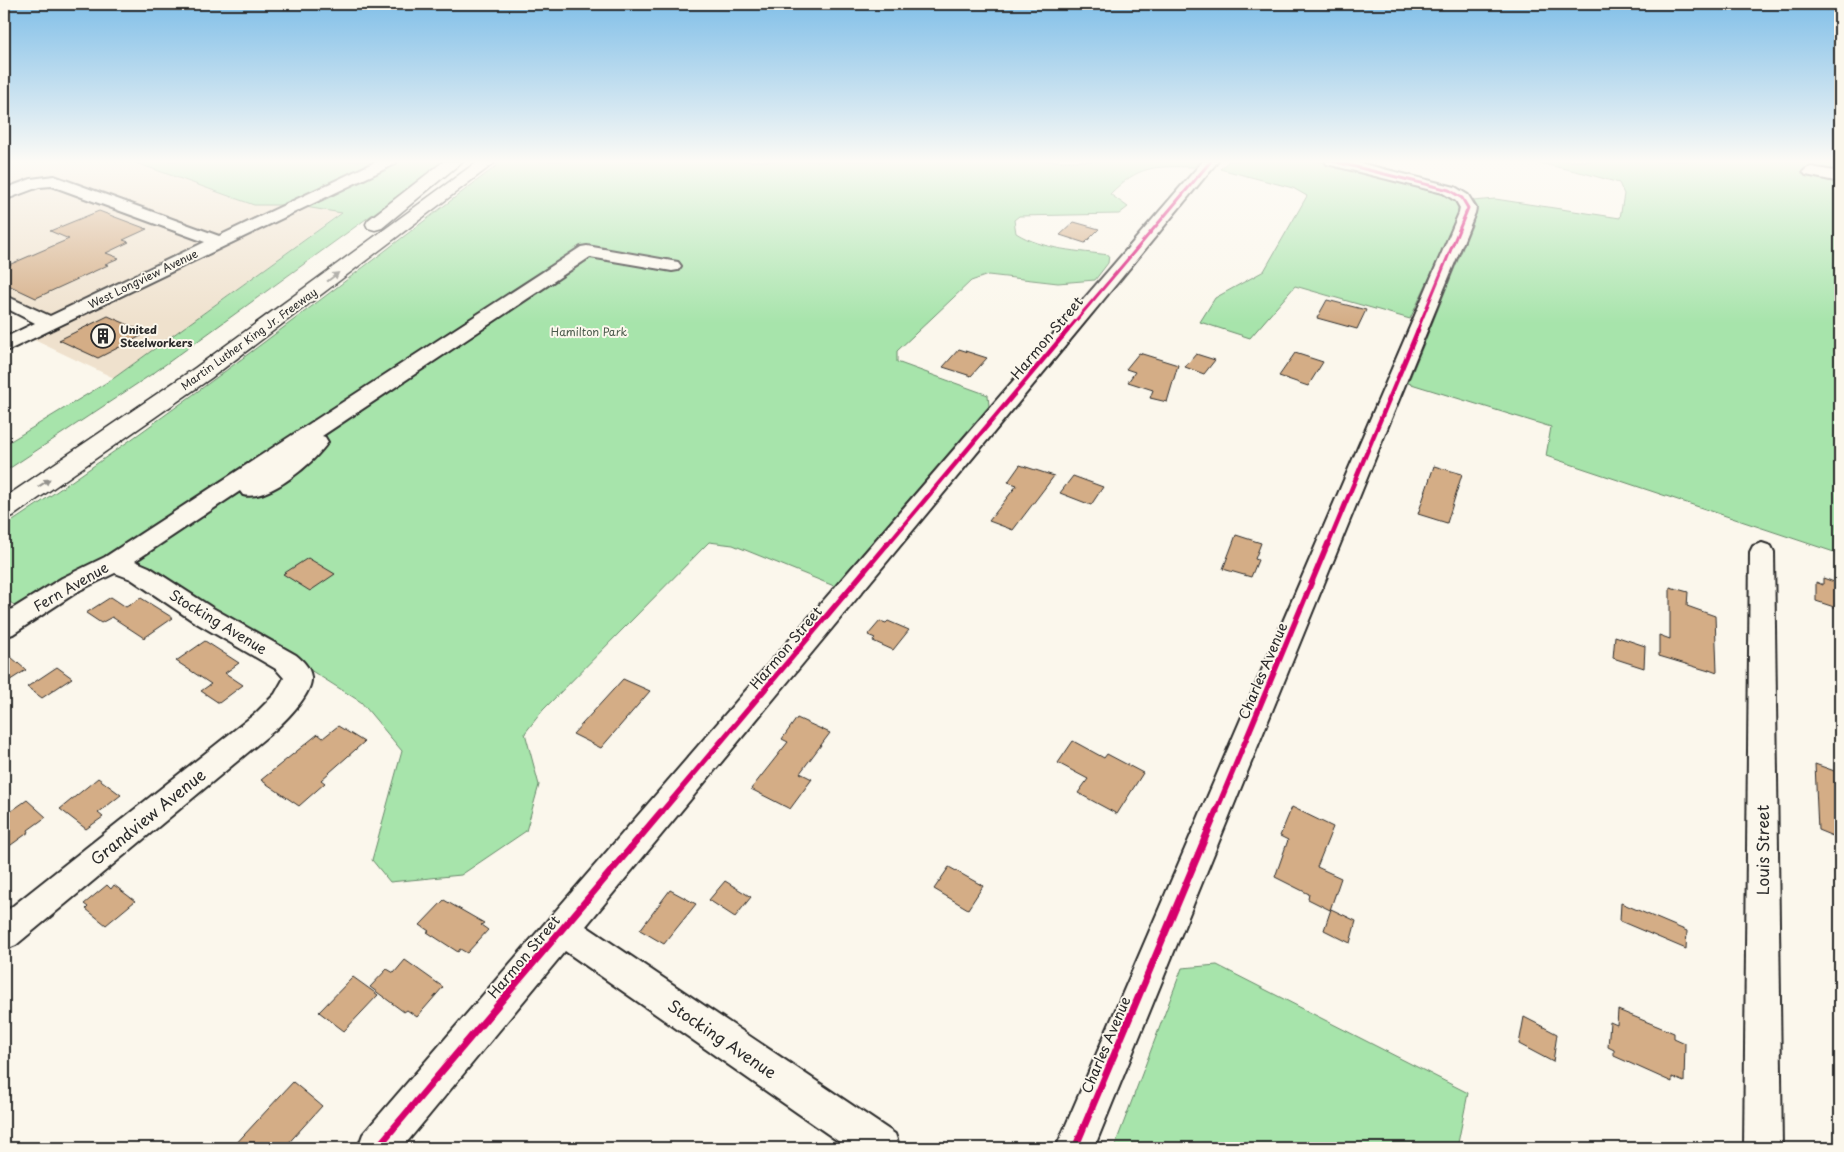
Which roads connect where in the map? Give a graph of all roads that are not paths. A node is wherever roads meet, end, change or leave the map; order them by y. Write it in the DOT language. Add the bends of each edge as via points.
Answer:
graph roads {
  1 [pos="146,215"];
  2 [pos="277,215"];
  3 [pos="387,215"];
  4 [pos="393,215"];
  5 [pos="416,215"];
  6 [pos="1165,215"];
  7 [pos="1466,215"];
  8 [pos="220,242"];
  9 [pos="333,258"];
  10 [pos="672,266"];
  11 [pos="4,300"];
  12 [pos="50,323"];
  13 [pos="4,345"];
  14 [pos="4,488"];
  15 [pos="4,510"];
  16 [pos="1762,552"];
  17 [pos="114,563"];
  18 [pos="4,627"];
  19 [pos="290,697"];
  20 [pos="562,929"];
  21 [pos="4,934"];
  22 [pos="377,1148"];
  23 [pos="882,1148"];
  24 [pos="1075,1148"];
  25 [pos="1764,1148"];
  1 -- 8 [label="street"];
  2 -- 8 [label="street, West Longview Avenue"];
  3 -- 9 [label="highway"];
  4 -- 9 [label="highway, Martin Luther King Jr. Freeway"];
  15 -- 5 [label="highway, Martin Luther King Jr. Freeway, one-way" via="203,373"];
  6 -- 20 [label="street, Harmon Street"];
  7 -- 24 [label="street, Charles Avenue"];
  8 -- 12 [label="street, West Longview Avenue"];
  9 -- 14 [label="highway, Martin Luther King Jr. Freeway" via="140,396"];
  10 -- 17 [label="street, Fern Avenue" via="587,250 315,428 320,437 317,442 289,467 215,509 185,515"];
  11 -- 12 [label="street"];
  12 -- 13 [label="street, West Longview Avenue"];
  16 -- 25 [label="street, Louis Street"];
  17 -- 18 [label="street, Fern Avenue" via="71,584"];
  17 -- 19 [label="street, Stocking Avenue" via="140,573 202,614 286,662 298,678"];
  19 -- 21 [label="street, Grandview Avenue" via="266,722"];
  20 -- 22 [label="street, Harmon Street"];
  20 -- 23 [label="street, Stocking Avenue"];
}
